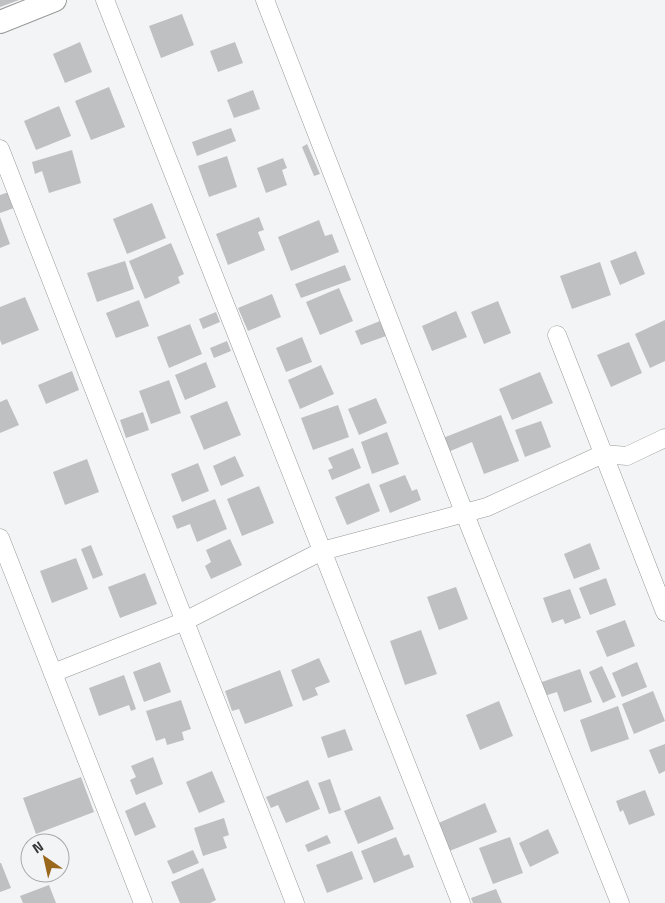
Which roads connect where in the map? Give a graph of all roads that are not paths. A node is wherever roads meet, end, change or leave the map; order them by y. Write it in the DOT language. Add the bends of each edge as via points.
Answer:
graph roads {
  1 [pos="55,0"];
  2 [pos="105,0"];
  3 [pos="265,0"];
  4 [pos="0,22"];
  5 [pos="0,149"];
  6 [pos="556,335"];
  7 [pos="665,438"];
  8 [pos="603,454"];
  9 [pos="464,512"];
  10 [pos="0,538"];
  11 [pos="322,551"];
  12 [pos="665,612"];
  13 [pos="185,621"];
  14 [pos="53,673"];
  15 [pos="144,903"];
  16 [pos="295,903"];
  17 [pos="461,903"];
  18 [pos="620,903"];
  1 -- 4 [label="street"];
  2 -- 11 [label="street"];
  3 -- 9 [label="street"];
  5 -- 13 [label="street"];
  6 -- 8 [label="street"];
  7 -- 8 [label="street" via="628,456"];
  8 -- 9 [label="street" via="487,507"];
  8 -- 12 [label="street"];
  9 -- 11 [label="street"];
  9 -- 18 [label="street"];
  10 -- 14 [label="street"];
  11 -- 13 [label="street"];
  11 -- 17 [label="street"];
  13 -- 14 [label="street"];
  13 -- 16 [label="street"];
  14 -- 15 [label="street"];
}
